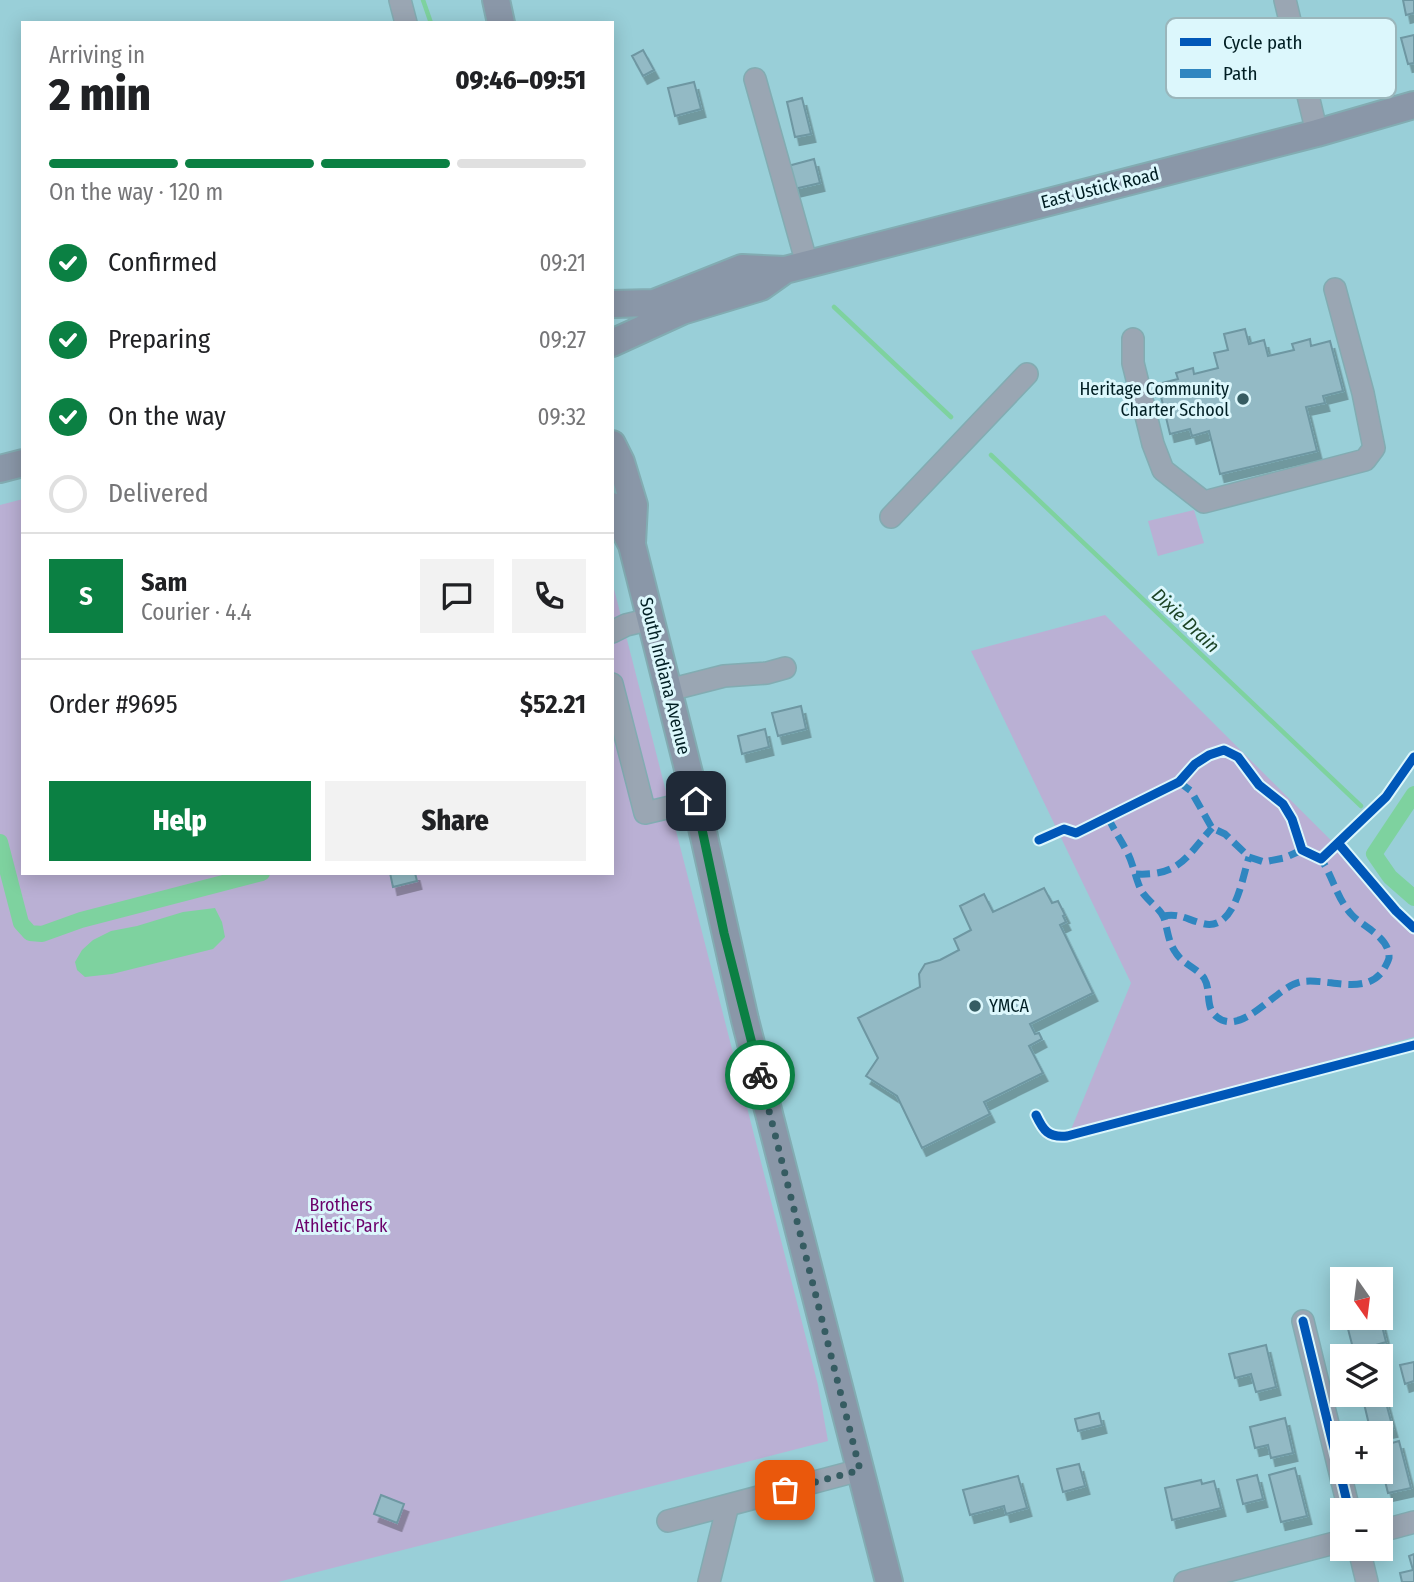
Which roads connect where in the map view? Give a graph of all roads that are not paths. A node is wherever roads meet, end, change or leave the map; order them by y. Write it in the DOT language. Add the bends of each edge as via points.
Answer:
graph roads {
  1 [pos="400,0"];
  2 [pos="496,0"];
  3 [pos="1285,0"];
  4 [pos="1289,18"];
  5 [pos="405,21"];
  6 [pos="501,21"];
  7 [pos="755,79"];
  8 [pos="1309,98"];
  9 [pos="1414,105"];
  10 [pos="1317,133"];
  11 [pos="796,267"];
  12 [pos="1335,289"];
  13 [pos="614,305"];
  14 [pos="614,313"];
  15 [pos="614,335"];
  16 [pos="1133,339"];
  17 [pos="614,341"];
  18 [pos="1027,374"];
  19 [pos="614,448"];
  20 [pos="21,464"];
  21 [pos="0,469"];
  22 [pos="614,510"];
  23 [pos="891,517"];
  24 [pos="632,545"];
  25 [pos="651,618"];
  26 [pos="614,631"];
  27 [pos="785,668"];
  28 [pos="669,690"];
  29 [pos="614,692"];
  30 [pos="696,801"];
  31 [pos="1303,1321"];
  32 [pos="860,1470"];
  33 [pos="1346,1498"];
  34 [pos="727,1505"];
  35 [pos="668,1521"];
  36 [pos="1414,1522"];
  37 [pos="1393,1528"];
  38 [pos="1330,1544"];
  39 [pos="1362,1561"];
  40 [pos="1193,1581"];
  41 [pos="709,1582"];
  42 [pos="889,1582"];
  43 [pos="1367,1582"];
  1 -- 5 [label="street"];
  2 -- 6 [label="main road"];
  3 -- 4 [label="street"];
  7 -- 11 [label="street"];
  8 -- 10 [label="street"];
  9 -- 10 [label="main road, East Ustick Road"];
  10 -- 11 [label="main road, East Ustick Road"];
  11 -- 13 [label="main road, East Ustick Road" via="742,268 654,303"];
  11 -- 17 [label="main road, East Ustick Road" via="761,287 682,311"];
  12 -- 16 [label="street" via="1374,448 1365,460 1204,502 1163,470 1133,363"];
  14 -- 15 [label="main road"];
  18 -- 23 [label="street"];
  19 -- 24 [label="main road, South Indiana Avenue" via="634,505"];
  20 -- 21 [label="main road"];
  22 -- 24 [label="main road, South Indiana Avenue"];
  24 -- 25 [label="main road, South Indiana Avenue"];
  25 -- 26 [label="street"];
  25 -- 28 [label="main road, South Indiana Avenue"];
  27 -- 28 [label="street" via="724,676"];
  28 -- 30 [label="main road, South Indiana Avenue"];
  29 -- 30 [label="street" via="645,813"];
  30 -- 32 [label="main road, South Indiana Avenue" via="742,1008"];
  31 -- 33 [label="street"];
  32 -- 34 [label="street"];
  32 -- 42 [label="main road, South Indiana Avenue"];
  34 -- 35 [label="street"];
  34 -- 41 [label="street"];
  36 -- 37 [label="street"];
  38 -- 40 [label="street"];
  39 -- 43 [label="street"];
}
